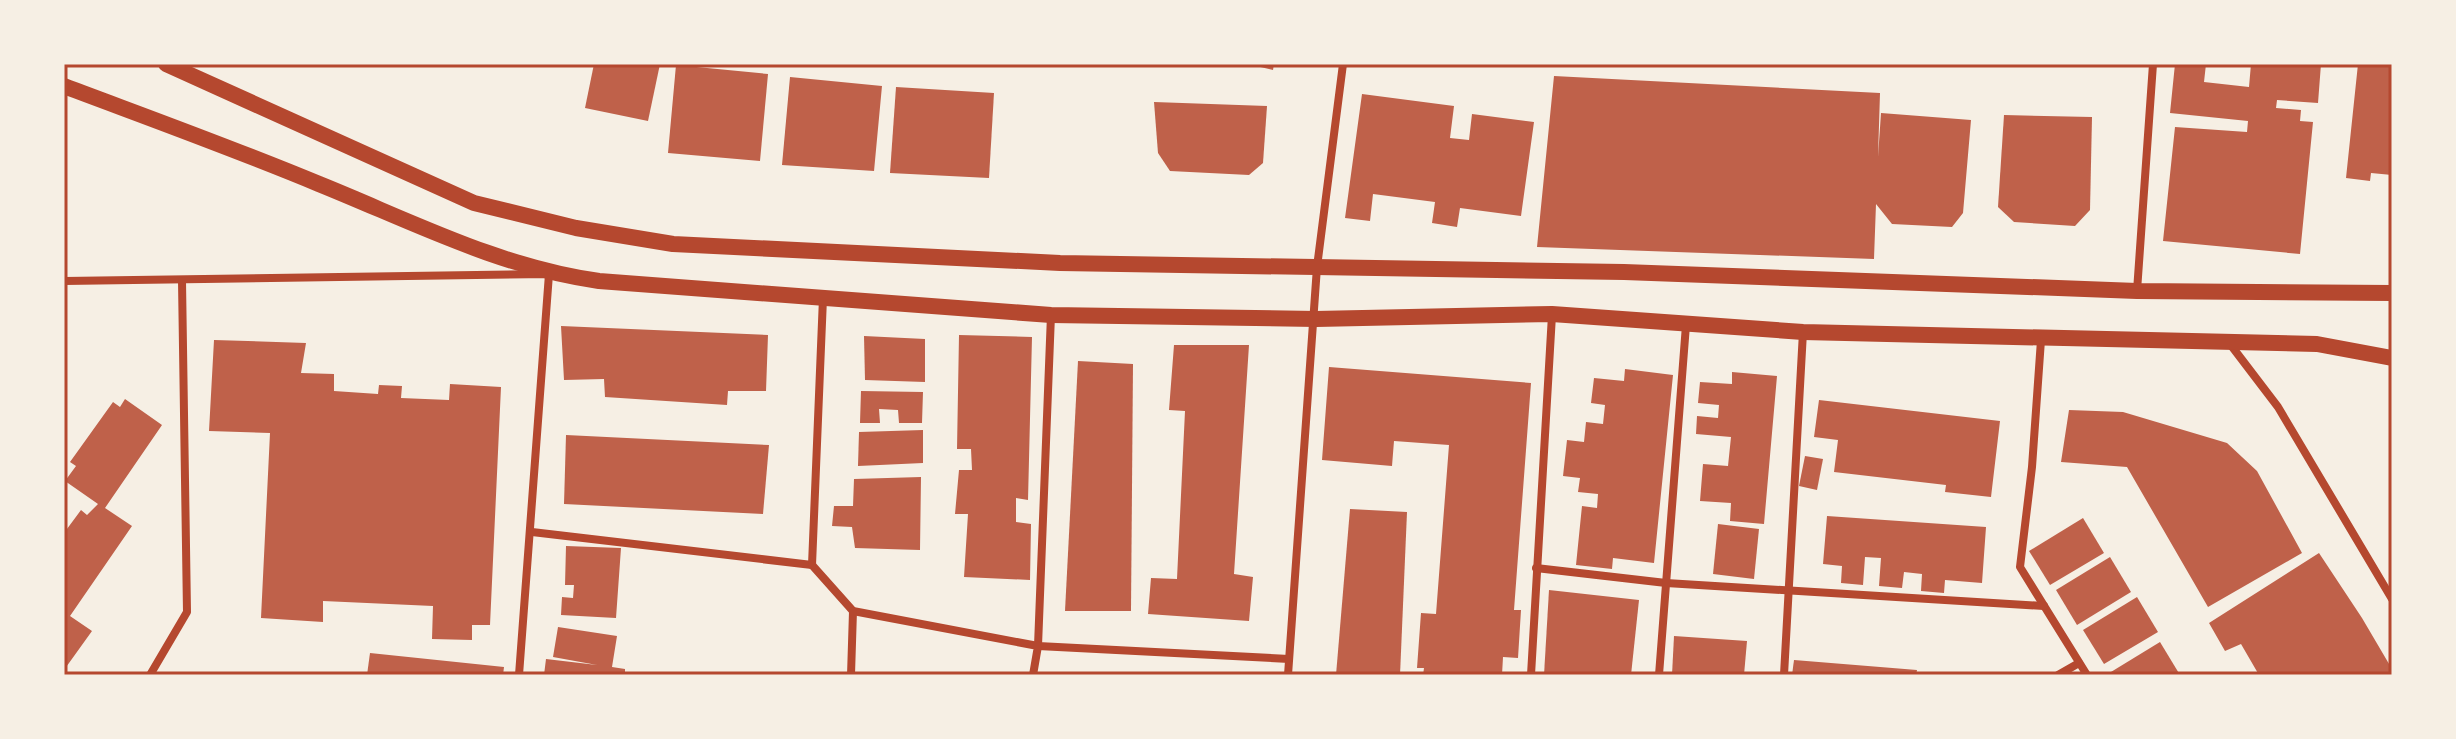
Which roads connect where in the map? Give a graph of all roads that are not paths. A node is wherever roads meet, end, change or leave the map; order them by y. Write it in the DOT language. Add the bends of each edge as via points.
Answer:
graph roads {
  1 [pos="166,64"];
  2 [pos="1343,64"];
  3 [pos="2153,64"];
  4 [pos="64,86"];
  5 [pos="1317,267"];
  6 [pos="549,274"];
  7 [pos="64,281"];
  8 [pos="182,281"];
  9 [pos="2137,291"];
  10 [pos="2392,293"];
  11 [pos="823,298"];
  12 [pos="1552,314"];
  13 [pos="1051,315"];
  14 [pos="1316,319"];
  15 [pos="1686,325"];
  16 [pos="1803,332"];
  17 [pos="2041,340"];
  18 [pos="2229,343"];
  19 [pos="2392,358"];
  20 [pos="532,532"];
  21 [pos="812,565"];
  22 [pos="1536,568"];
  23 [pos="1666,583"];
  24 [pos="1787,589"];
  25 [pos="2392,599"];
  26 [pos="2044,606"];
  27 [pos="853,611"];
  28 [pos="1038,646"];
  29 [pos="1289,659"];
  30 [pos="2079,663"];
  31 [pos="150,675"];
  32 [pos="519,675"];
  33 [pos="851,675"];
  34 [pos="1033,675"];
  35 [pos="1288,675"];
  36 [pos="1531,675"];
  37 [pos="1659,675"];
  38 [pos="1784,675"];
  39 [pos="2058,675"];
  40 [pos="2087,675"];
  1 -- 5 [label="main road" via="474,203 576,228 673,244 1060,263"];
  2 -- 5 [label="street"];
  3 -- 9 [label="street"];
  4 -- 6 [label="main road" via="454,242"];
  5 -- 9 [label="main road"];
  5 -- 14 [label="street"];
  6 -- 8 [label="street"];
  6 -- 11 [label="main road"];
  6 -- 20 [label="street"];
  7 -- 8 [label="street"];
  8 -- 31 [label="street" via="187,612"];
  9 -- 10 [label="main road"];
  11 -- 13 [label="main road"];
  11 -- 21 [label="street"];
  12 -- 14 [label="main road"];
  12 -- 15 [label="main road"];
  12 -- 22 [label="street"];
  13 -- 14 [label="main road"];
  13 -- 28 [label="street"];
  14 -- 29 [label="street"];
  15 -- 16 [label="main road"];
  15 -- 23 [label="street"];
  16 -- 17 [label="main road"];
  16 -- 24 [label="street"];
  17 -- 18 [label="main road"];
  17 -- 26 [label="street" via="2020,567"];
  18 -- 19 [label="main road" via="2317,344"];
  18 -- 25 [label="street" via="2278,407"];
  20 -- 21 [label="street"];
  20 -- 32 [label="street"];
  21 -- 27 [label="street"];
  22 -- 23 [label="street"];
  22 -- 36 [label="street"];
  23 -- 24 [label="street"];
  23 -- 37 [label="street"];
  24 -- 26 [label="street"];
  24 -- 38 [label="street"];
  26 -- 30 [label="street"];
  27 -- 28 [label="street"];
  27 -- 33 [label="street"];
  28 -- 29 [label="street"];
  28 -- 34 [label="street"];
  29 -- 35 [label="street"];
  30 -- 39 [label="street"];
  30 -- 40 [label="street"];
}
